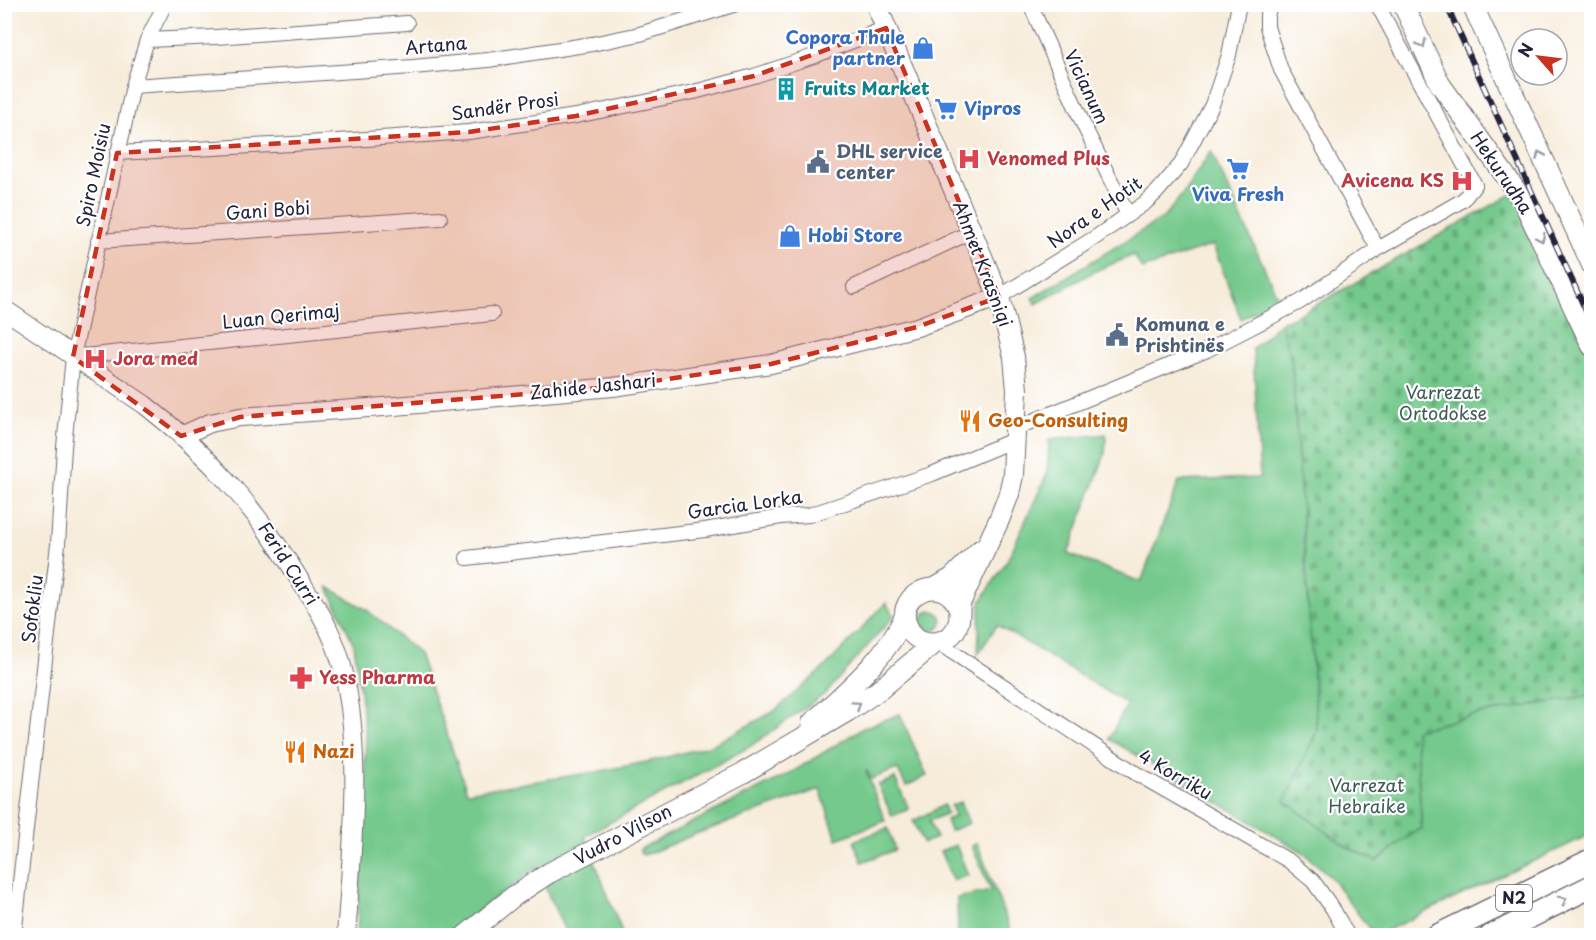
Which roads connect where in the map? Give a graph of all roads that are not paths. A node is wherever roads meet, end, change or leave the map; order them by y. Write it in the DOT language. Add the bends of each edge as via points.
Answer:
graph roads {
  1 [pos="165,4"];
  2 [pos="736,4"];
  3 [pos="876,4"];
  4 [pos="1030,4"];
  5 [pos="1239,4"];
  6 [pos="1271,4"];
  7 [pos="1377,4"];
  8 [pos="1403,4"];
  9 [pos="1472,4"];
  10 [pos="407,22"];
  11 [pos="886,28"];
  12 [pos="147,40"];
  13 [pos="133,86"];
  14 [pos="117,153"];
  15 [pos="1128,215"];
  16 [pos="440,218"];
  17 [pos="971,232"];
  18 [pos="98,241"];
  19 [pos="1378,249"];
  20 [pos="1592,265"];
  21 [pos="855,287"];
  22 [pos="999,297"];
  23 [pos="4,309"];
  24 [pos="492,314"];
  25 [pos="1592,346"];
  26 [pos="73,357"];
  27 [pos="1016,434"];
  28 [pos="181,436"];
  29 [pos="993,534"];
  30 [pos="467,558"];
  31 [pos="935,588"];
  32 [pos="905,616"];
  33 [pos="958,616"];
  34 [pos="936,643"];
  35 [pos="966,661"];
  36 [pos="789,746"];
  37 [pos="1592,860"];
  38 [pos="1592,886"];
  39 [pos="1349,934"];
  40 [pos="14,936"];
  41 [pos="346,936"];
  42 [pos="465,936"];
  43 [pos="1437,936"];
  44 [pos="1491,936"];
  1 -- 12 [label="street, Spiro Moisiu"];
  2 -- 13 [label="street, Artana" via="640,34 488,60"];
  3 -- 11 [label="main road, Ahmet Krasniqi"];
  4 -- 15 [label="street, Vicianum"];
  5 -- 15 [label="street, Nora e Hotit" via="1229,55 1207,115 1181,164 1157,192"];
  6 -- 19 [label="street" via="1268,27 1281,70"];
  7 -- 19 [label="street, Garcia Lorka" via="1475,185 1463,200"];
  8 -- 25 [label="main road, Hekurudha, one-way" via="1440,84 1522,199"];
  20 -- 9 [label="main road, Hekurudha, one-way"];
  10 -- 12 [label="street"];
  11 -- 14 [label="street, Sandër Prosi" via="754,76 576,116 469,132"];
  11 -- 17 [label="main road, Ahmet Krasniqi"];
  12 -- 13 [label="street, Spiro Moisiu"];
  13 -- 14 [label="street, Spiro Moisiu"];
  14 -- 18 [label="street, Spiro Moisiu"];
  15 -- 22 [label="street, Nora e Hotit"];
  16 -- 18 [label="street, Gani Bobi"];
  17 -- 21 [label="street"];
  17 -- 22 [label="main road, Ahmet Krasniqi"];
  18 -- 26 [label="street, Spiro Moisiu"];
  19 -- 27 [label="street, Garcia Lorka" via="1300,302 1207,350"];
  22 -- 27 [label="main road, Ahmet Krasniqi" via="1014,357"];
  22 -- 28 [label="street, Zahide Jashari" via="916,327 771,364 613,387 240,417 210,423"];
  23 -- 26 [label="street, Ferid Curri"];
  24 -- 26 [label="street, Luan Qerimaj"];
  26 -- 28 [label="street, Ferid Curri" via="145,405"];
  26 -- 40 [label="street, Sofokliu" via="58,544"];
  27 -- 29 [label="main road, Ahmet Krasniqi" via="1009,494"];
  27 -- 30 [label="street, Garcia Lorka" via="932,474 809,515"];
  28 -- 41 [label="street, Ferid Curri" via="218,469 259,519 312,598 340,659 349,710 354,785"];
  29 -- 31 [label="main road, Ahmet Krasniqi" via="964,567"];
  29 -- 33 [label="main road, Ahmet Krasniqi"];
  31 -- 32 [label="main road" via="910,599"];
  31 -- 33 [label="main road" via="950,595"];
  32 -- 34 [label="main road" via="911,633"];
  32 -- 36 [label="main road, Vudro Vilson" via="878,658"];
  33 -- 34 [label="main road, Ahmet Krasniqi" via="950,636"];
  33 -- 35 [label="street" via="960,651"];
  34 -- 35 [label="street, 4 Korriku"];
  36 -- 34 [label="main road, Vudro Vilson, one-way" via="879,690"];
  35 -- 39 [label="street, 4 Korriku" via="1137,774 1289,861 1313,881"];
  36 -- 42 [label="main road, Vudro Vilson" via="549,873"];
  37 -- 43 [label="highway, N2"];
  44 -- 38 [label="highway, N2, one-way"];
}
